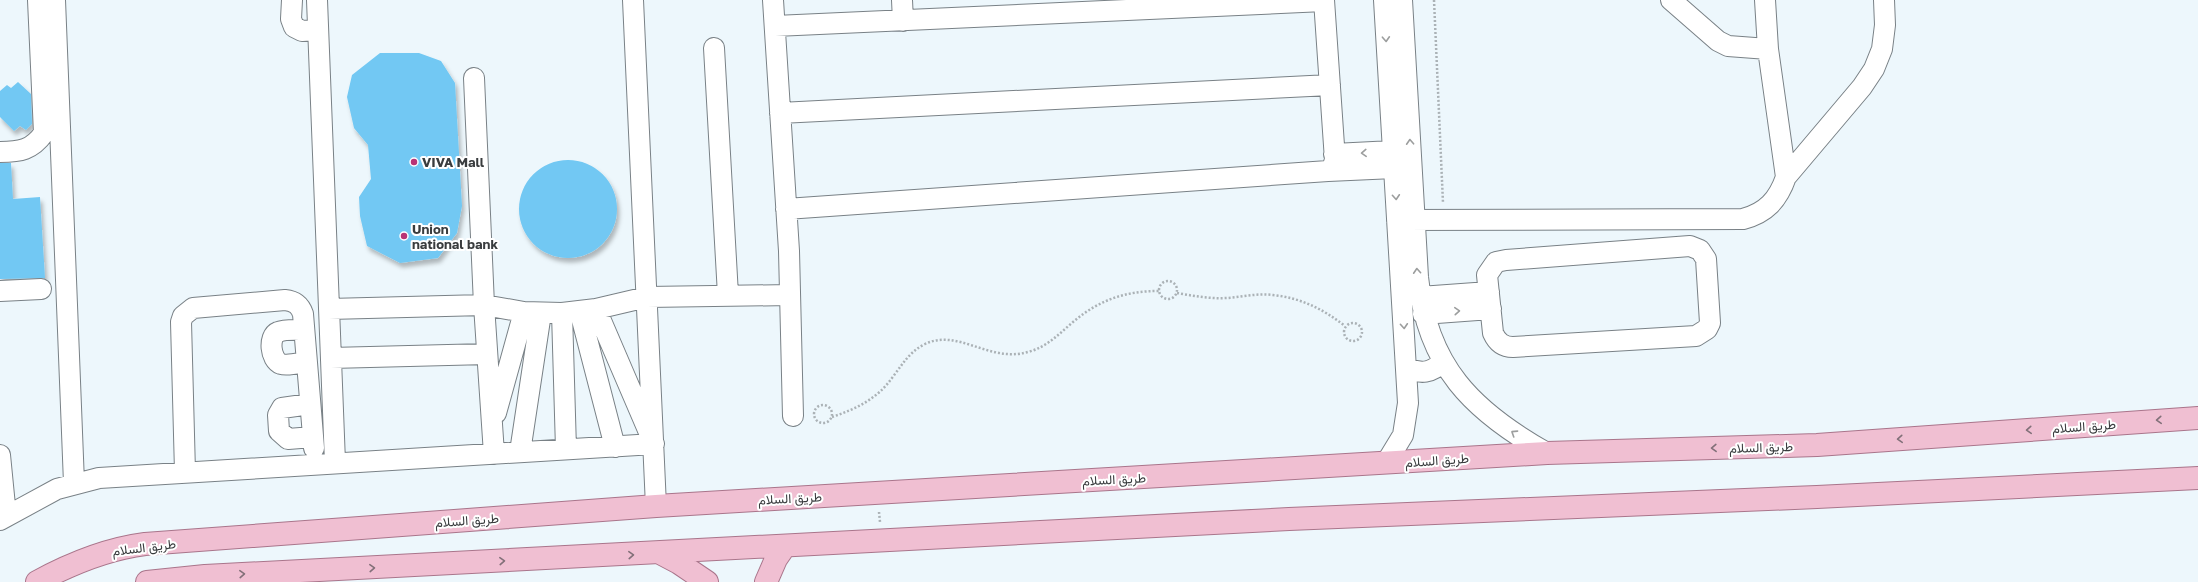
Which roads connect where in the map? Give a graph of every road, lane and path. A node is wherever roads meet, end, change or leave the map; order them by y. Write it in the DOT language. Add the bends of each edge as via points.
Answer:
graph roads {
  1 [pos="38,0"];
  2 [pos="55,0"];
  3 [pos="292,0"];
  4 [pos="317,0"];
  5 [pos="633,0"];
  6 [pos="774,0"];
  7 [pos="902,0"];
  8 [pos="1324,0"];
  9 [pos="1384,0"];
  10 [pos="1402,0"];
  11 [pos="1434,0"];
  12 [pos="1671,0"];
  13 [pos="1765,0"];
  14 [pos="1884,0"];
  15 [pos="1114,5"];
  16 [pos="989,8"];
  17 [pos="903,21"];
  18 [pos="775,26"];
  19 [pos="318,30"];
  20 [pos="714,48"];
  21 [pos="1768,50"];
  22 [pos="474,78"];
  23 [pos="1330,85"];
  24 [pos="780,114"];
  25 [pos="0,152"];
  26 [pos="1393,160"];
  27 [pos="1331,163"];
  28 [pos="1786,177"];
  29 [pos="786,209"];
  30 [pos="1406,220"];
  31 [pos="1444,220"];
  32 [pos="41,289"];
  33 [pos="0,291"];
  34 [pos="1159,291"];
  35 [pos="1178,293"];
  36 [pos="728,295"];
  37 [pos="790,295"];
  38 [pos="647,297"];
  39 [pos="1490,301"];
  40 [pos="484,305"];
  41 [pos="1421,305"];
  42 [pos="329,310"];
  43 [pos="579,311"];
  44 [pos="532,313"];
  45 [pos="1345,326"];
  46 [pos="304,330"];
  47 [pos="487,354"];
  48 [pos="331,358"];
  49 [pos="306,362"];
  50 [pos="1442,362"];
  51 [pos="1407,367"];
  52 [pos="310,404"];
  53 [pos="793,416"];
  54 [pos="832,417"];
  55 [pos="2198,418"];
  56 [pos="492,428"];
  57 [pos="654,444"];
  58 [pos="615,447"];
  59 [pos="566,449"];
  60 [pos="520,452"];
  61 [pos="1548,453"];
  62 [pos="494,454"];
  63 [pos="0,455"];
  64 [pos="335,462"];
  65 [pos="1386,463"];
  66 [pos="184,472"];
  67 [pos="2198,478"];
  68 [pos="74,483"];
  69 [pos="656,506"];
  70 [pos="886,509"];
  71 [pos="3,518"];
  72 [pos="882,541"];
  73 [pos="786,546"];
  74 [pos="660,553"];
  75 [pos="37,582"];
  76 [pos="147,582"];
  77 [pos="707,582"];
  78 [pos="766,582"];
  1 -- 25 [label="street" via="44,133 30,148 19,152"];
  2 -- 68 [label="street"];
  3 -- 19 [label="street" via="291,19 294,27 302,31"];
  4 -- 19 [label="street"];
  5 -- 38 [label="street"];
  6 -- 18 [label="street"];
  7 -- 17 [label="street"];
  8 -- 15 [label="street"];
  8 -- 23 [label="street"];
  9 -- 26 [label="street, one-way"];
  30 -- 10 [label="street, one-way"];
  11 -- 31 [label="path"];
  12 -- 21 [label="street" via="1728,46"];
  13 -- 21 [label="street"];
  14 -- 28 [label="street" via="1886,25 1882,49 1874,69 1862,87"];
  15 -- 16 [label="street"];
  16 -- 17 [label="street"];
  17 -- 18 [label="street"];
  18 -- 24 [label="street"];
  19 -- 42 [label="street"];
  20 -- 36 [label="street"];
  21 -- 28 [label="street"];
  22 -- 40 [label="street"];
  23 -- 24 [label="street"];
  23 -- 27 [label="street"];
  24 -- 29 [label="street"];
  26 -- 27 [label="street"];
  26 -- 30 [label="street, one-way"];
  27 -- 29 [label="street"];
  28 -- 31 [label="street" via="1782,189 1766,210 1743,219"];
  29 -- 37 [label="street"];
  30 -- 31 [label="street"];
  41 -- 30 [label="street, one-way"];
  30 -- 51 [label="street, one-way"];
  32 -- 33 [label="street"];
  34 -- 35 [label="path" via="1164,299 1169,300"];
  34 -- 35 [label="path" via="1161,284 1166,281 1173,282"];
  34 -- 54 [label="path" via="1126,293 1110,298 1082,314 1045,345 1028,352 990,352 958,340 926,343 912,352 875,396 850,411"];
  35 -- 45 [label="path" via="1211,298 1272,294 1311,304"];
  36 -- 37 [label="street"];
  36 -- 38 [label="street"];
  37 -- 53 [label="street"];
  38 -- 43 [label="street"];
  38 -- 57 [label="street"];
  39 -- 39 [label="street" via="1495,338 1503,345 1513,347 1696,336 1708,329 1710,322 1706,259 1700,250 1690,246 1501,260 1496,262 1487,275"];
  39 -- 41 [label="street"];
  40 -- 42 [label="street"];
  40 -- 44 [label="street"];
  40 -- 47 [label="street"];
  41 -- 50 [label="street" via="1432,343"];
  42 -- 48 [label="street"];
  43 -- 44 [label="street"];
  43 -- 57 [label="street"];
  43 -- 58 [label="street"];
  43 -- 59 [label="street"];
  44 -- 56 [label="street"];
  44 -- 60 [label="street"];
  45 -- 45 [label="path" via="1345,338 1357,340 1362,335 1362,329 1358,324 1351,322"];
  46 -- 49 [label="street"];
  46 -- 49 [label="street" via="276,333 272,340 273,357 278,362 286,364"];
  46 -- 66 [label="street" via="301,309 290,300 193,308 183,316 181,328"];
  47 -- 48 [label="street"];
  47 -- 56 [label="street"];
  48 -- 64 [label="street"];
  49 -- 52 [label="street"];
  50 -- 51 [label="street" via="1426,372"];
  61 -- 50 [label="street, one-way" via="1511,432 1478,406"];
  51 -- 65 [label="street" via="1407,419 1400,440"];
  52 -- 52 [label="street" via="313,442 288,439 279,431 278,415 282,408"];
  54 -- 54 [label="path" via="831,410 820,405 813,415 820,423 825,423"];
  55 -- 61 [label="main road, طريق السلام, one-way" via="1817,445"];
  56 -- 62 [label="street"];
  57 -- 58 [label="street"];
  57 -- 69 [label="street"];
  58 -- 59 [label="street"];
  59 -- 60 [label="street"];
  60 -- 62 [label="street"];
  61 -- 65 [label="main road, طريق السلام"];
  62 -- 64 [label="street"];
  63 -- 71 [label="street"];
  64 -- 66 [label="street"];
  65 -- 69 [label="main road, طريق السلام"];
  66 -- 68 [label="street" via="114,476"];
  67 -- 72 [label="main road" via="1289,519"];
  68 -- 71 [label="street" via="37,498"];
  69 -- 75 [label="main road, طريق السلام" via="145,544 94,555"];
  70 -- 72 [label="path" via="878,510"];
  72 -- 73 [label="main road"];
  73 -- 74 [label="main road"];
  73 -- 78 [label="main road" via="776,559"];
  76 -- 74 [label="main road, one-way" via="178,577"];
  74 -- 77 [label="main road"];
}
